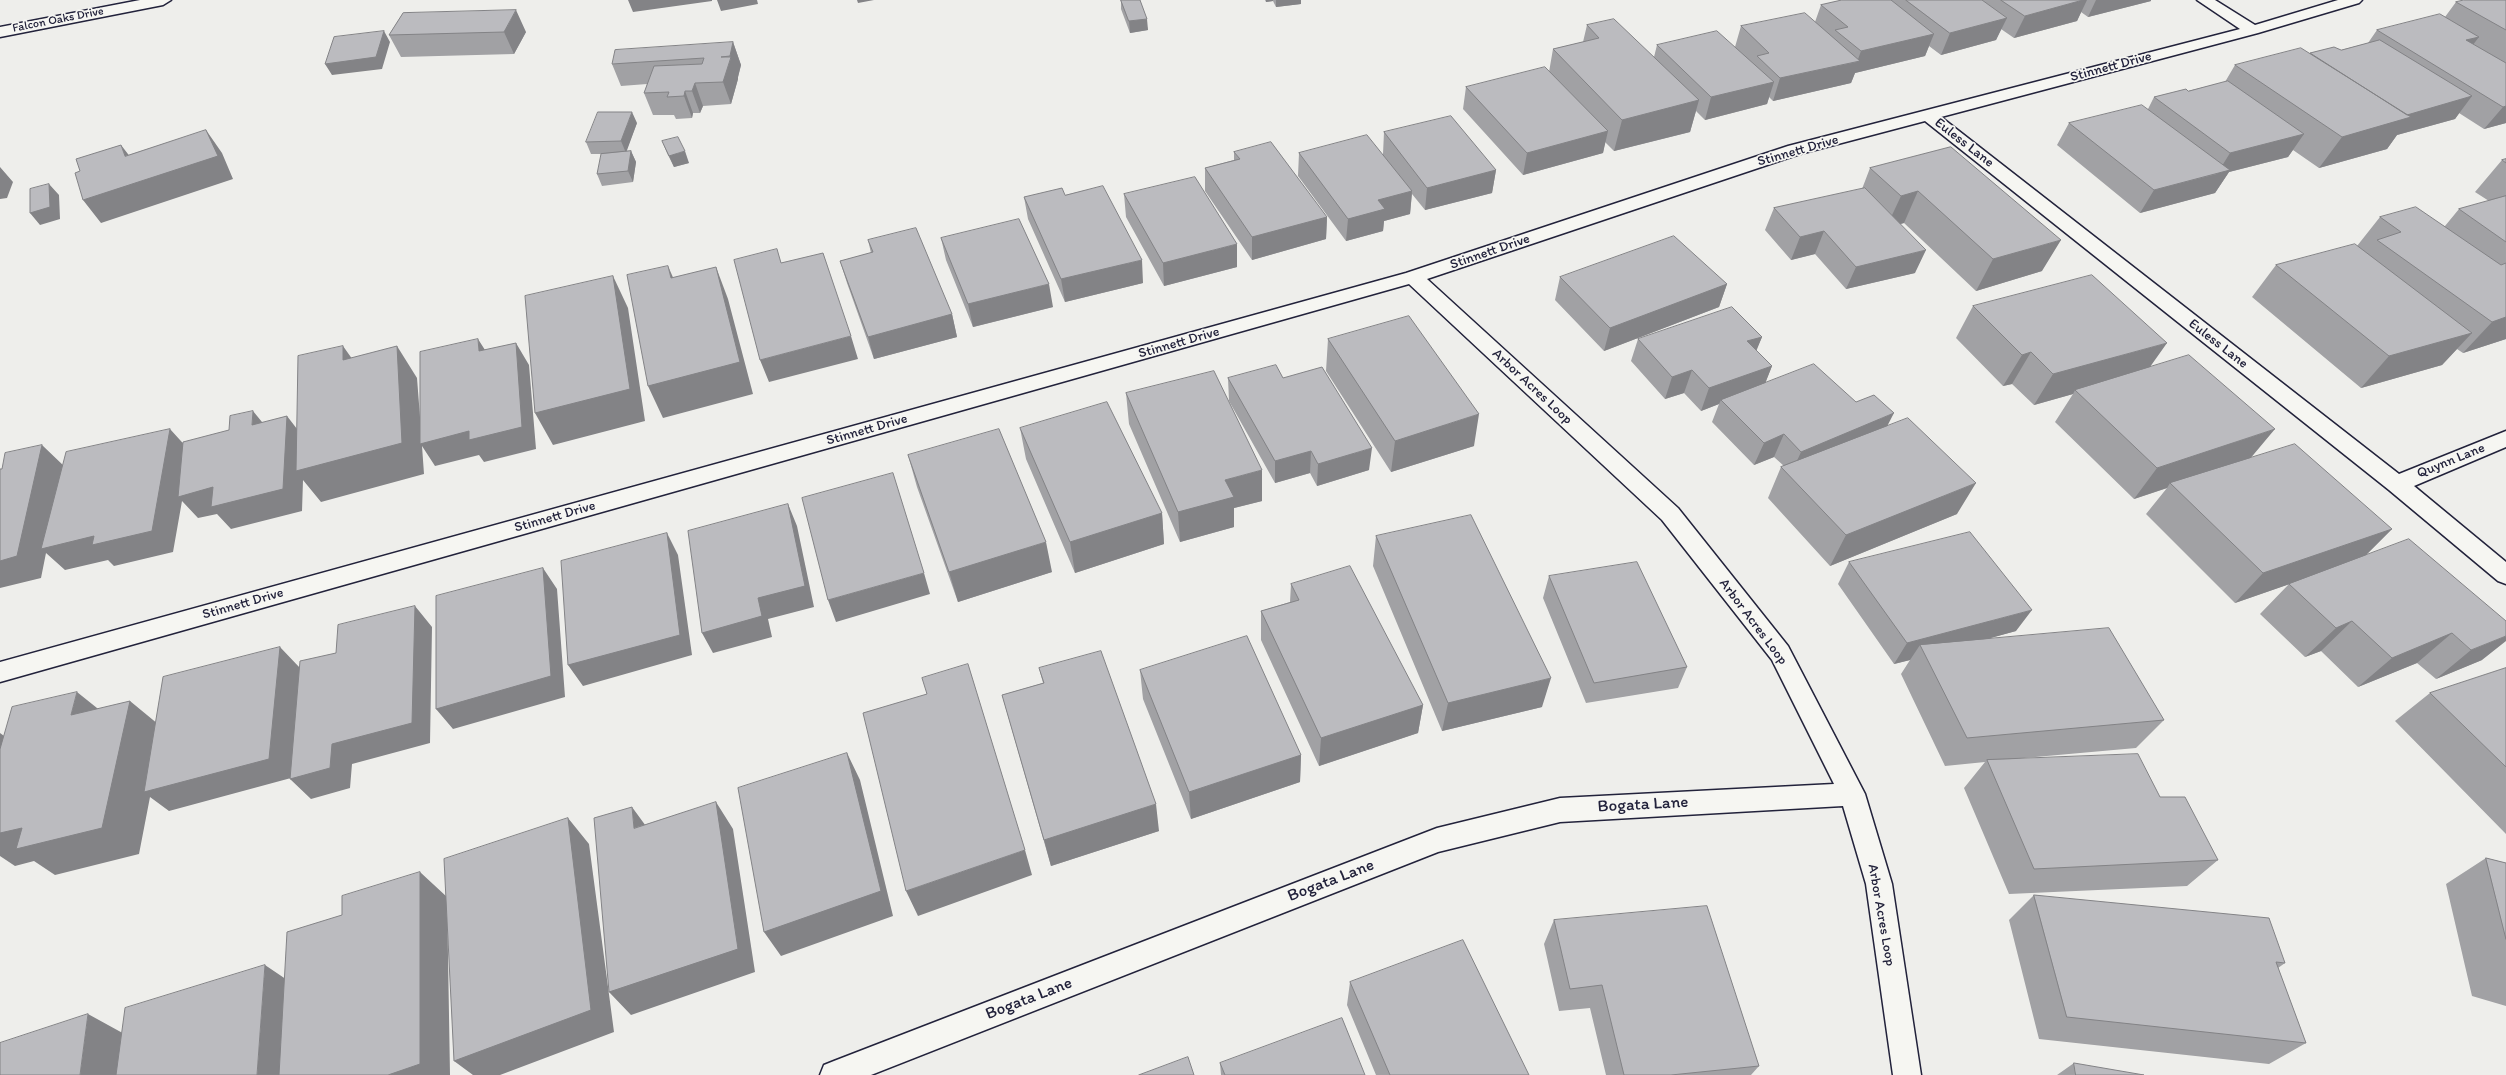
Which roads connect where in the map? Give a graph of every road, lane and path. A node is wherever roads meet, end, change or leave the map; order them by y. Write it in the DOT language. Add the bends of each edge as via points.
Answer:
graph roads {
  1 [pos="163,0"];
  2 [pos="2205,0"];
  3 [pos="2354,0"];
  4 [pos="2253,30"];
  5 [pos="0,32"];
  6 [pos="1928,116"];
  7 [pos="1413,277"];
  8 [pos="2506,439"];
  9 [pos="2397,484"];
  10 [pos="2506,575"];
  11 [pos="0,672"];
  12 [pos="1852,794"];
  13 [pos="834,1075"];
  14 [pos="1907,1075"];
  1 -- 5 [label="street, Falcon Oaks Drive"];
  2 -- 4 [label="street"];
  3 -- 4 [label="street, Stinnett Drive"];
  4 -- 6 [label="street, Stinnett Drive"];
  6 -- 7 [label="street, Stinnett Drive" via="1794,150"];
  6 -- 9 [label="street, Euless Lane"];
  7 -- 11 [label="street, Stinnett Drive"];
  7 -- 12 [label="street, Arbor Acres Loop" via="1670,514 1780,653"];
  8 -- 9 [label="street, Quynn Lane"];
  9 -- 10 [label="street, Euless Lane"];
  12 -- 13 [label="street, Bogata Lane" via="1560,810 1437,840"];
  12 -- 14 [label="street, Arbor Acres Loop" via="1879,884"];
}
